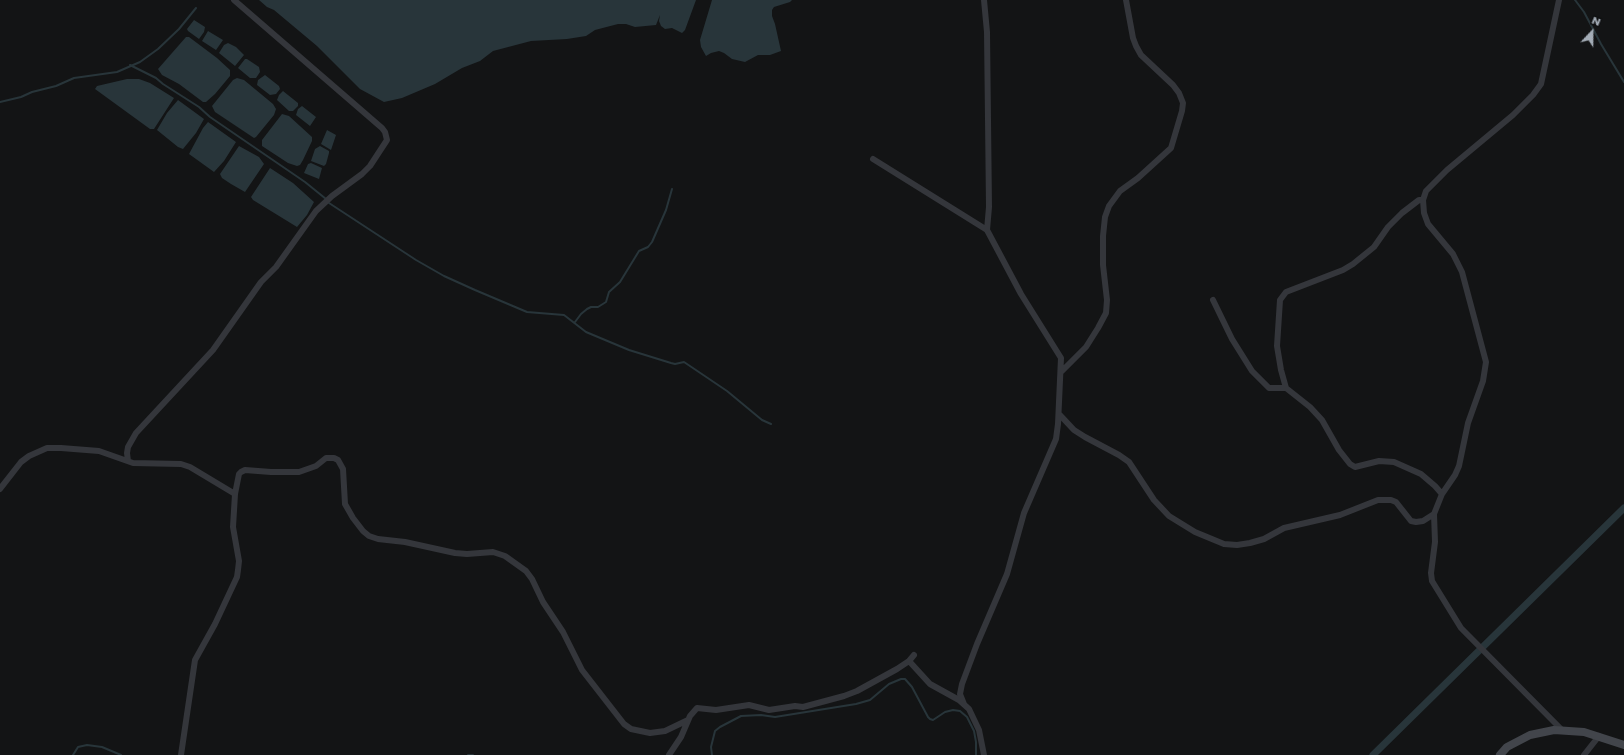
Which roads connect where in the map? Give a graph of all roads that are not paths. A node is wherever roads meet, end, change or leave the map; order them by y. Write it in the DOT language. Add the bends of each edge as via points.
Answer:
graph roads {
  1 [pos="234,0"];
  2 [pos="984,0"];
  3 [pos="1126,0"];
  4 [pos="1559,0"];
  5 [pos="873,159"];
  6 [pos="1423,200"];
  7 [pos="987,230"];
  8 [pos="1213,300"];
  9 [pos="1061,372"];
  10 [pos="1286,388"];
  11 [pos="1059,414"];
  12 [pos="128,461"];
  13 [pos="0,488"];
  14 [pos="235,494"];
  15 [pos="1442,494"];
  16 [pos="1434,514"];
  17 [pos="914,655"];
  18 [pos="909,661"];
  19 [pos="964,704"];
  20 [pos="688,720"];
  21 [pos="1562,730"];
  22 [pos="1599,736"];
  23 [pos="1624,745"];
  24 [pos="181,755"];
  25 [pos="669,755"];
  26 [pos="984,755"];
  27 [pos="1500,755"];
  28 [pos="1584,755"];
  1 -- 12 [label="street" via="382,128 386,140 370,166 316,211 213,350 136,433 126,453"];
  2 -- 7 [label="street" via="987,32"];
  3 -- 9 [label="street" via="1136,46 1141,55 1179,93 1182,111 1171,148 1120,191 1109,206 1103,236 1106,313 1086,347"];
  4 -- 6 [label="street" via="1540,84 1533,95 1513,116 1447,170 1426,191"];
  5 -- 7 [label="street"];
  6 -- 10 [label="street" via="1419,200 1402,213 1374,247 1353,264 1344,270 1291,289 1282,296 1277,346"];
  6 -- 15 [label="street" via="1428,224 1453,254 1462,272 1486,362 1483,381 1468,423 1459,466"];
  7 -- 9 [label="street" via="1059,354"];
  8 -- 10 [label="street" via="1232,339 1252,371 1269,388"];
  9 -- 11 [label="street"];
  10 -- 15 [label="street" via="1322,420 1350,464 1355,467 1379,461 1394,462 1421,474"];
  11 -- 16 [label="street" via="1074,430 1129,462 1154,500 1169,516 1195,532 1224,544 1250,544 1284,528 1340,515 1378,500 1396,502 1411,521 1423,521"];
  11 -- 19 [label="street" via="1053,447 1024,513 1007,574 979,637 962,684 960,694"];
  12 -- 13 [label="street" via="99,451 47,448 21,462"];
  12 -- 14 [label="street" via="181,464"];
  14 -- 20 [label="street" via="240,472 245,470 298,472 316,466 326,458 334,458 343,469 345,504 369,536 455,553 493,552 505,556 526,571 532,579 542,602 562,632 582,670 624,724 640,732 657,733"];
  14 -- 24 [label="street" via="233,521 238,570 215,624 195,660"];
  15 -- 16 [label="street"];
  16 -- 21 [label="street" via="1432,581 1461,628"];
  17 -- 18 [label="street"];
  18 -- 19 [label="street" via="930,684"];
  18 -- 20 [label="street" via="857,691 832,700 803,707 769,710 749,705 716,710 697,708"];
  19 -- 26 [label="street" via="973,715 979,730"];
  20 -- 25 [label="street"];
  21 -- 22 [label="street"];
  21 -- 27 [label="street" via="1530,735 1507,747"];
  22 -- 23 [label="street"];
  22 -- 28 [label="street"];
}
